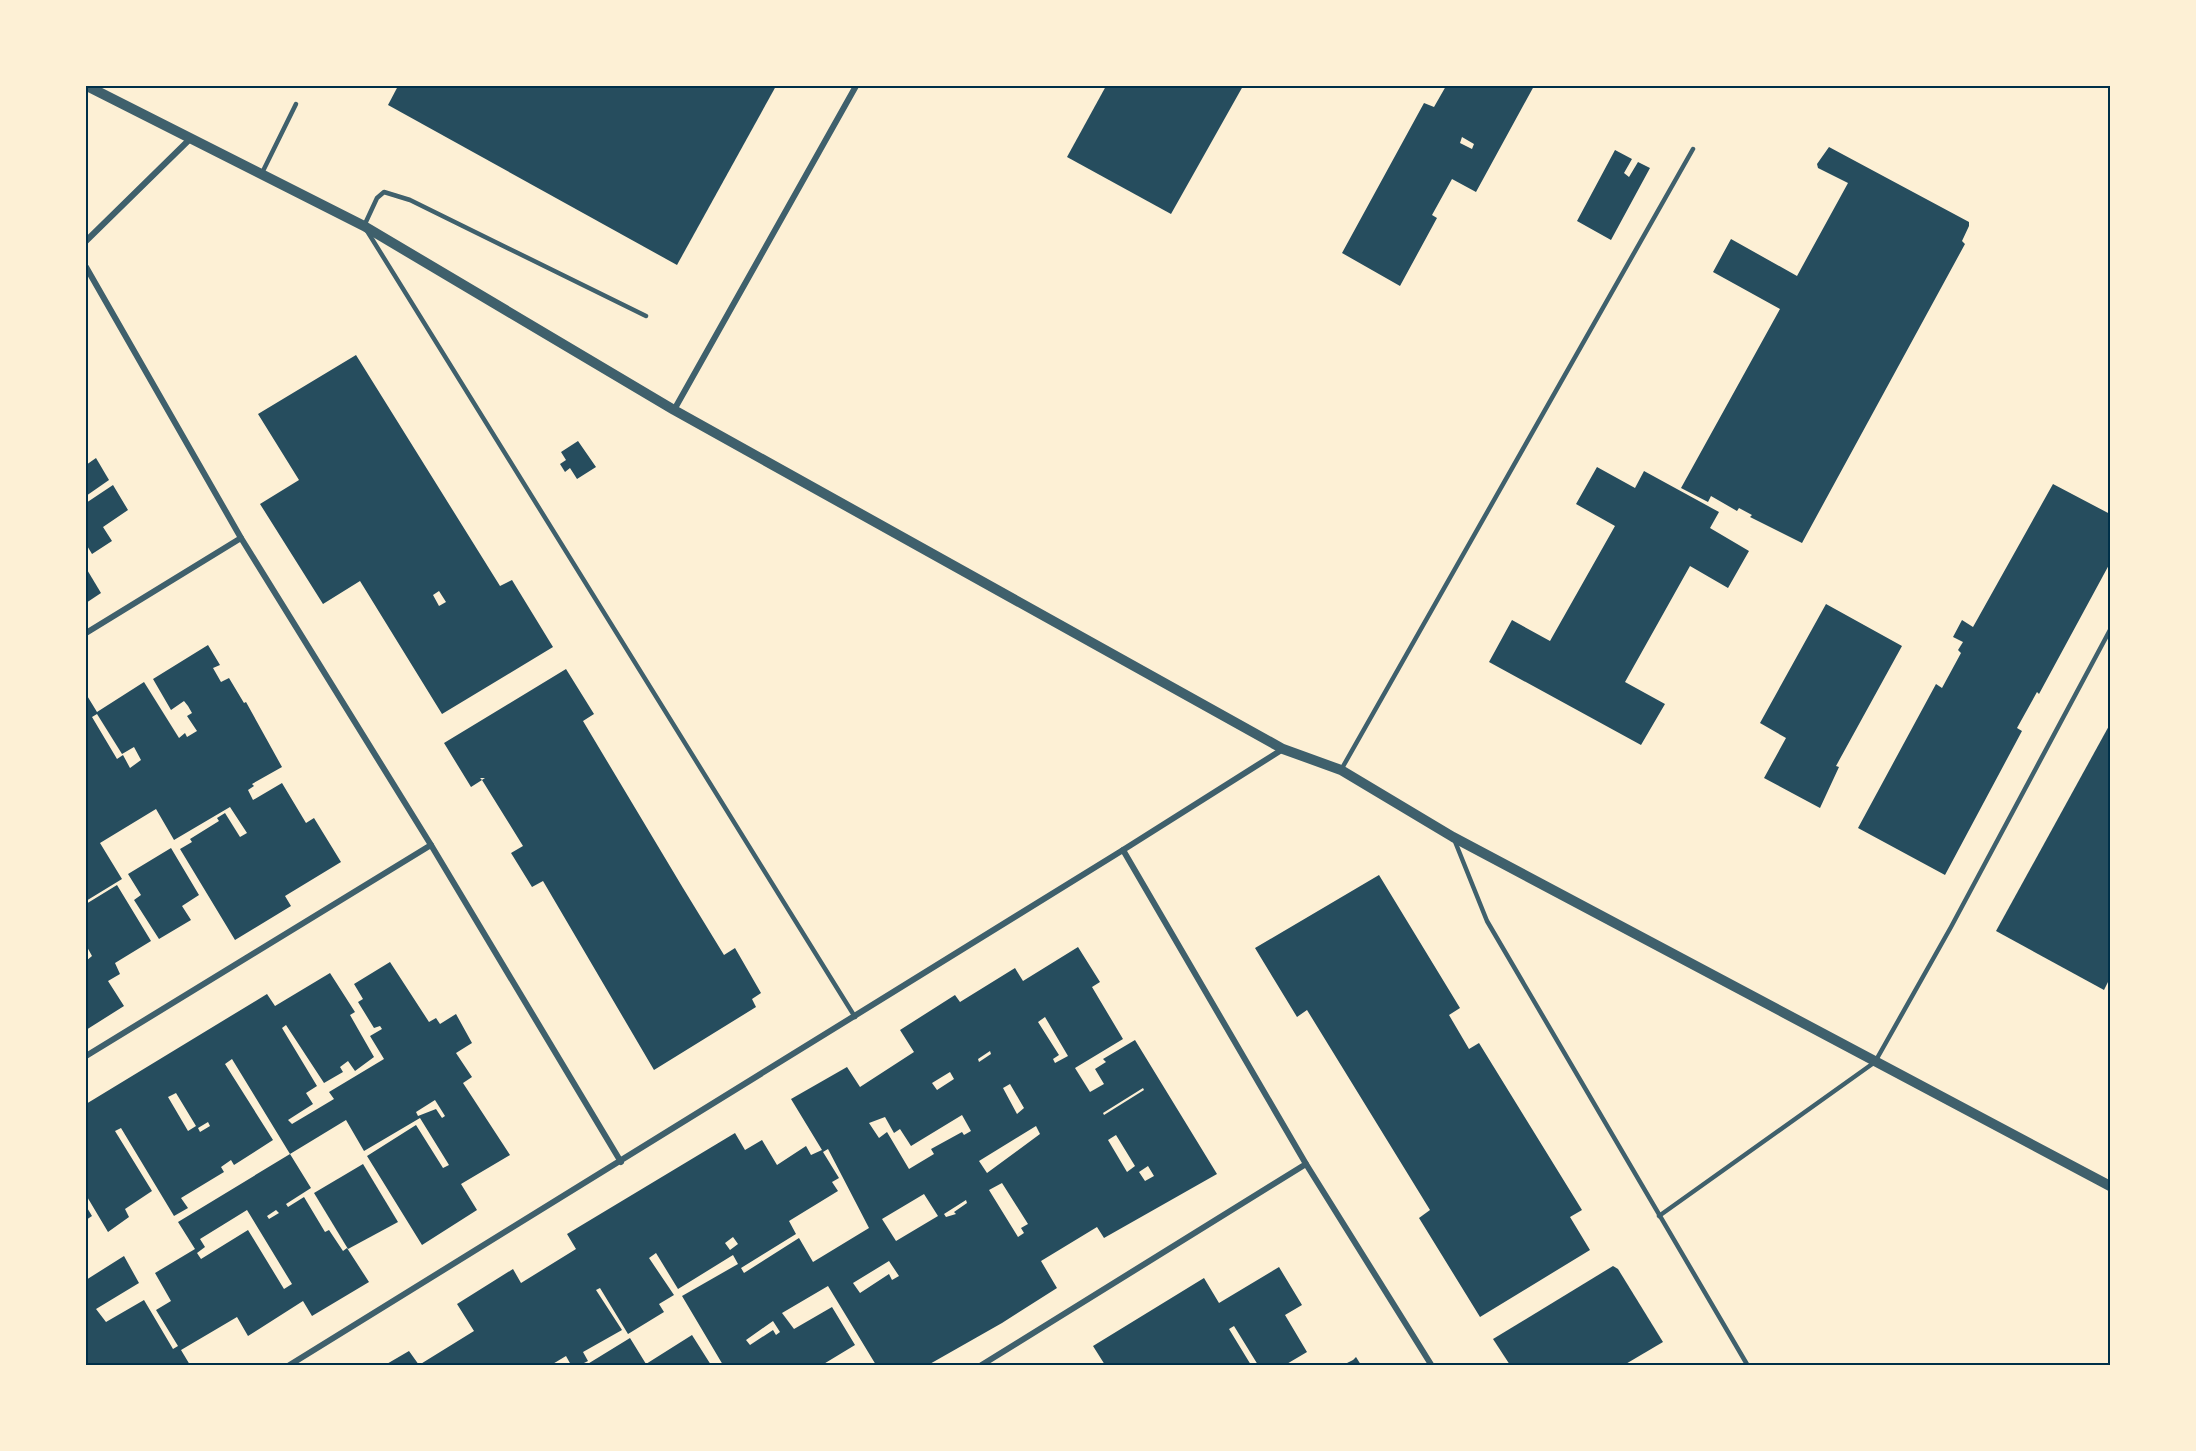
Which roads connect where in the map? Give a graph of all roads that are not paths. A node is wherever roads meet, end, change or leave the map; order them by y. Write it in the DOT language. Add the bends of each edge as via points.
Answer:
graph roads {
  1 [pos="87,86"];
  2 [pos="856,86"];
  3 [pos="296,104"];
  4 [pos="191,138"];
  5 [pos="1693,149"];
  6 [pos="262,172"];
  7 [pos="364,226"];
  8 [pos="86,241"];
  9 [pos="86,267"];
  10 [pos="646,316"];
  11 [pos="674,410"];
  12 [pos="241,538"];
  13 [pos="2110,630"];
  14 [pos="86,633"];
  15 [pos="1283,749"];
  16 [pos="1341,770"];
  17 [pos="1453,837"];
  18 [pos="431,845"];
  19 [pos="1123,850"];
  20 [pos="855,1017"];
  21 [pos="86,1056"];
  22 [pos="1875,1062"];
  23 [pos="621,1161"];
  24 [pos="1306,1164"];
  25 [pos="2110,1186"];
  26 [pos="1659,1216"];
  27 [pos="288,1365"];
  28 [pos="980,1365"];
  29 [pos="1432,1365"];
  30 [pos="1748,1365"];
  1 -- 4 [label="street"];
  2 -- 11 [label="street"];
  3 -- 6 [label="lane"];
  4 -- 6 [label="street"];
  4 -- 8 [label="street"];
  5 -- 16 [label="lane"];
  6 -- 7 [label="street"];
  7 -- 10 [label="lane" via="384,192 410,200"];
  7 -- 11 [label="street"];
  7 -- 20 [label="lane"];
  9 -- 12 [label="street"];
  11 -- 15 [label="street"];
  12 -- 14 [label="street"];
  12 -- 18 [label="street"];
  13 -- 22 [label="lane"];
  15 -- 16 [label="street"];
  15 -- 19 [label="street"];
  16 -- 17 [label="street"];
  17 -- 22 [label="street"];
  17 -- 26 [label="lane" via="1487,921"];
  18 -- 21 [label="street"];
  18 -- 23 [label="street"];
  19 -- 20 [label="street"];
  19 -- 24 [label="street"];
  20 -- 23 [label="street"];
  22 -- 25 [label="street"];
  22 -- 26 [label="lane"];
  23 -- 27 [label="street"];
  24 -- 28 [label="street"];
  24 -- 29 [label="street"];
  26 -- 30 [label="lane"];
}
